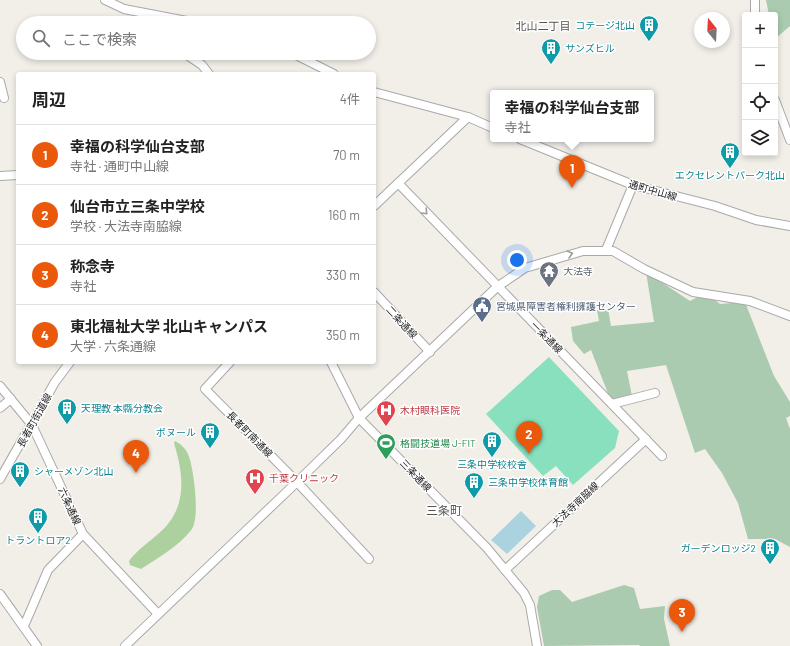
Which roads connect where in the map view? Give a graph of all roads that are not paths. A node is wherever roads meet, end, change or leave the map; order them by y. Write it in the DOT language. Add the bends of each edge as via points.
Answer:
graph roads {
  1 [pos="105,0"];
  2 [pos="755,0"];
  3 [pos="755,12"];
  4 [pos="153,16"];
  5 [pos="194,60"];
  6 [pos="306,60"];
  7 [pos="207,72"];
  8 [pos="330,72"];
  9 [pos="0,82"];
  10 [pos="376,93"];
  11 [pos="4,98"];
  12 [pos="778,108"];
  13 [pos="468,117"];
  14 [pos="490,127"];
  15 [pos="790,140"];
  16 [pos="527,142"];
  17 [pos="0,176"];
  18 [pos="16,176"];
  19 [pos="398,183"];
  20 [pos="633,185"];
  21 [pos="376,204"];
  22 [pos="790,226"];
  23 [pos="606,250"];
  24 [pos="497,287"];
  25 [pos="376,294"];
  26 [pos="790,316"];
  27 [pos="430,352"];
  28 [pos="68,364"];
  29 [pos="228,364"];
  30 [pos="332,364"];
  31 [pos="0,386"];
  32 [pos="655,394"];
  33 [pos="11,399"];
  34 [pos="612,404"];
  35 [pos="0,408"];
  36 [pos="359,418"];
  37 [pos="32,425"];
  38 [pos="646,439"];
  39 [pos="662,456"];
  40 [pos="0,479"];
  41 [pos="297,482"];
  42 [pos="83,534"];
  43 [pos="369,559"];
  44 [pos="505,570"];
  45 [pos="0,594"];
  46 [pos="158,614"];
  47 [pos="24,626"];
  48 [pos="37,646"];
  49 [pos="125,646"];
  50 [pos="537,646"];
  1 -- 4 [label="street" via="124,9"];
  2 -- 3 [label="street"];
  5 -- 7 [label="street"];
  6 -- 8 [label="street"];
  9 -- 11 [label="street"];
  10 -- 13 [label="street"];
  12 -- 15 [label="street"];
  13 -- 14 [label="street"];
  13 -- 19 [label="street"];
  16 -- 20 [label="street, 通町中山線"];
  17 -- 18 [label="street"];
  19 -- 21 [label="street"];
  19 -- 24 [label="street, 一条通線, one-way"];
  20 -- 22 [label="street, 通町中山線" via="715,206 756,220"];
  20 -- 23 [label="street"];
  24 -- 23 [label="street, one-way" via="525,268 583,251"];
  23 -- 26 [label="street" via="613,251 693,292 750,301"];
  24 -- 27 [label="street"];
  24 -- 34 [label="street, 一条通線"];
  25 -- 27 [label="street, 二条通線"];
  27 -- 36 [label="street"];
  28 -- 37 [label="street, 長者町街道線" via="55,382"];
  29 -- 41 [label="street, 長者町南通線" via="205,388"];
  30 -- 36 [label="street, 三条通線"];
  31 -- 33 [label="street, 六条通線"];
  32 -- 34 [label="street"];
  33 -- 35 [label="street"];
  33 -- 37 [label="street, 六条通線"];
  34 -- 38 [label="street, 一条通線"];
  36 -- 41 [label="street"];
  36 -- 44 [label="street, 三条通線" via="487,548"];
  37 -- 40 [label="street, 長者町街道線"];
  37 -- 42 [label="street, 六条通線"];
  38 -- 39 [label="street, 一条通線"];
  38 -- 44 [label="street, 大法寺南脇線"];
  41 -- 43 [label="street, 長者町南通線"];
  41 -- 46 [label="street"];
  42 -- 46 [label="street, 六条通線"];
  42 -- 47 [label="street" via="48,570"];
  44 -- 50 [label="street, 三条通線" via="524,593 530,605"];
  45 -- 47 [label="street"];
  46 -- 49 [label="street"];
  47 -- 48 [label="street"];
}
